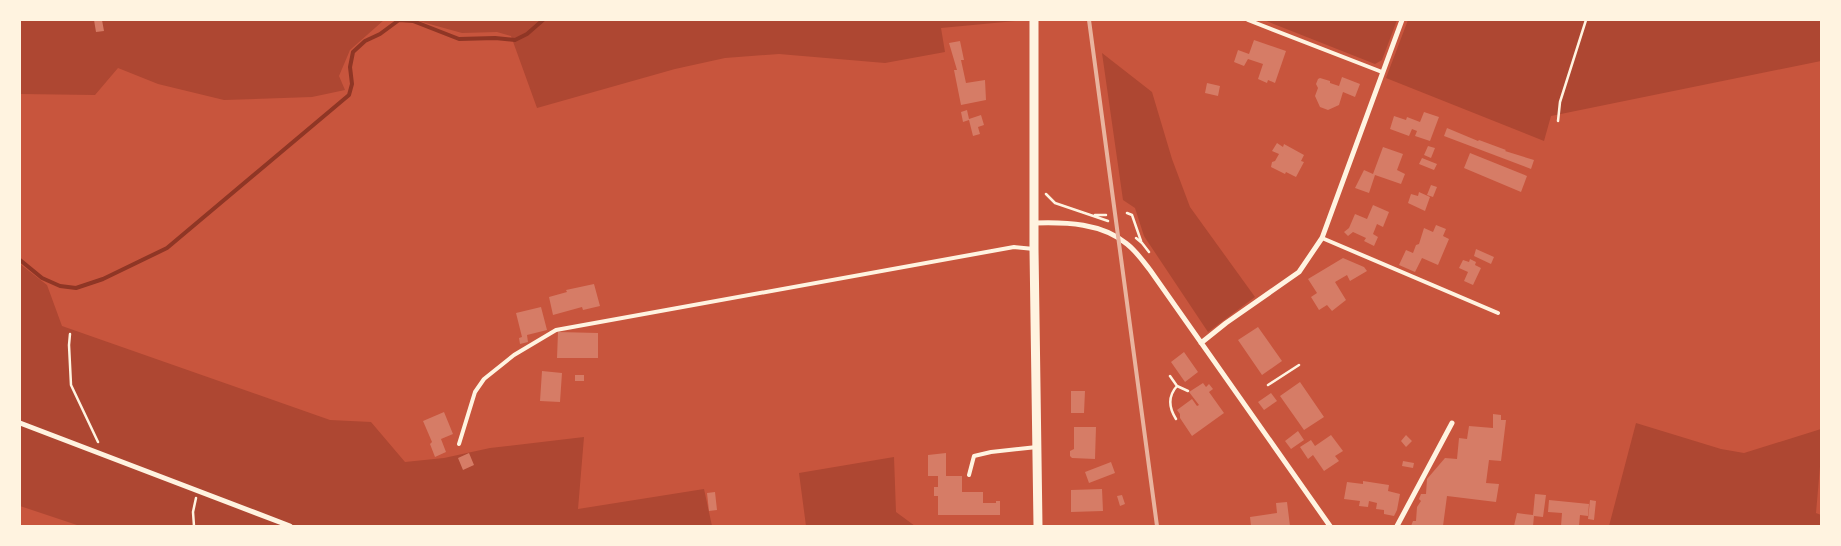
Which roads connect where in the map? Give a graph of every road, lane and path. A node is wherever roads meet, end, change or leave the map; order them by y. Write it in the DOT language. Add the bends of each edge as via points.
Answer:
graph roads {
  1 [pos="1034,20"];
  2 [pos="1248,20"];
  3 [pos="1402,20"];
  4 [pos="1586,20"];
  5 [pos="1382,72"];
  6 [pos="1558,121"];
  7 [pos="1127,213"];
  8 [pos="1106,215"];
  9 [pos="1092,216"];
  10 [pos="1035,223"];
  11 [pos="1322,238"];
  12 [pos="1141,242"];
  13 [pos="1034,249"];
  14 [pos="1498,313"];
  15 [pos="70,334"];
  16 [pos="1201,343"];
  17 [pos="1299,365"];
  18 [pos="1170,376"];
  19 [pos="1268,385"];
  20 [pos="1177,386"];
  21 [pos="1188,391"];
  22 [pos="1176,418"];
  23 [pos="20,423"];
  24 [pos="1452,423"];
  25 [pos="459,444"];
  26 [pos="1037,447"];
  27 [pos="104,455"];
  28 [pos="969,475"];
  29 [pos="198,491"];
  30 [pos="194,526"];
  31 [pos="290,526"];
  32 [pos="1038,526"];
  33 [pos="1330,526"];
  34 [pos="1397,526"];
  1 -- 10 [label="street"];
  2 -- 5 [label="lane"];
  3 -- 5 [label="street"];
  4 -- 6 [label="path" via="1560,102"];
  5 -- 11 [label="street"];
  7 -- 12 [label="path" via="1132,216"];
  8 -- 9 [label="path"];
  10 -- 13 [label="street"];
  10 -- 16 [label="street" via="1079,224 1110,233 1128,244"];
  11 -- 14 [label="lane"];
  11 -- 16 [label="street" via="1299,272"];
  13 -- 25 [label="lane" via="1014,247 556,330 514,355 484,379 475,392"];
  13 -- 26 [label="street"];
  15 -- 27 [label="path" via="71,385"];
  16 -- 33 [label="street"];
  17 -- 19 [label="path"];
  18 -- 20 [label="path"];
  20 -- 21 [label="path"];
  20 -- 22 [label="path" via="1171,394"];
  23 -- 27 [label="street"];
  24 -- 34 [label="street"];
  26 -- 28 [label="lane" via="974,456"];
  26 -- 32 [label="street"];
  27 -- 29 [label="street"];
  29 -- 30 [label="path" via="193,512"];
  29 -- 31 [label="street"];
}
